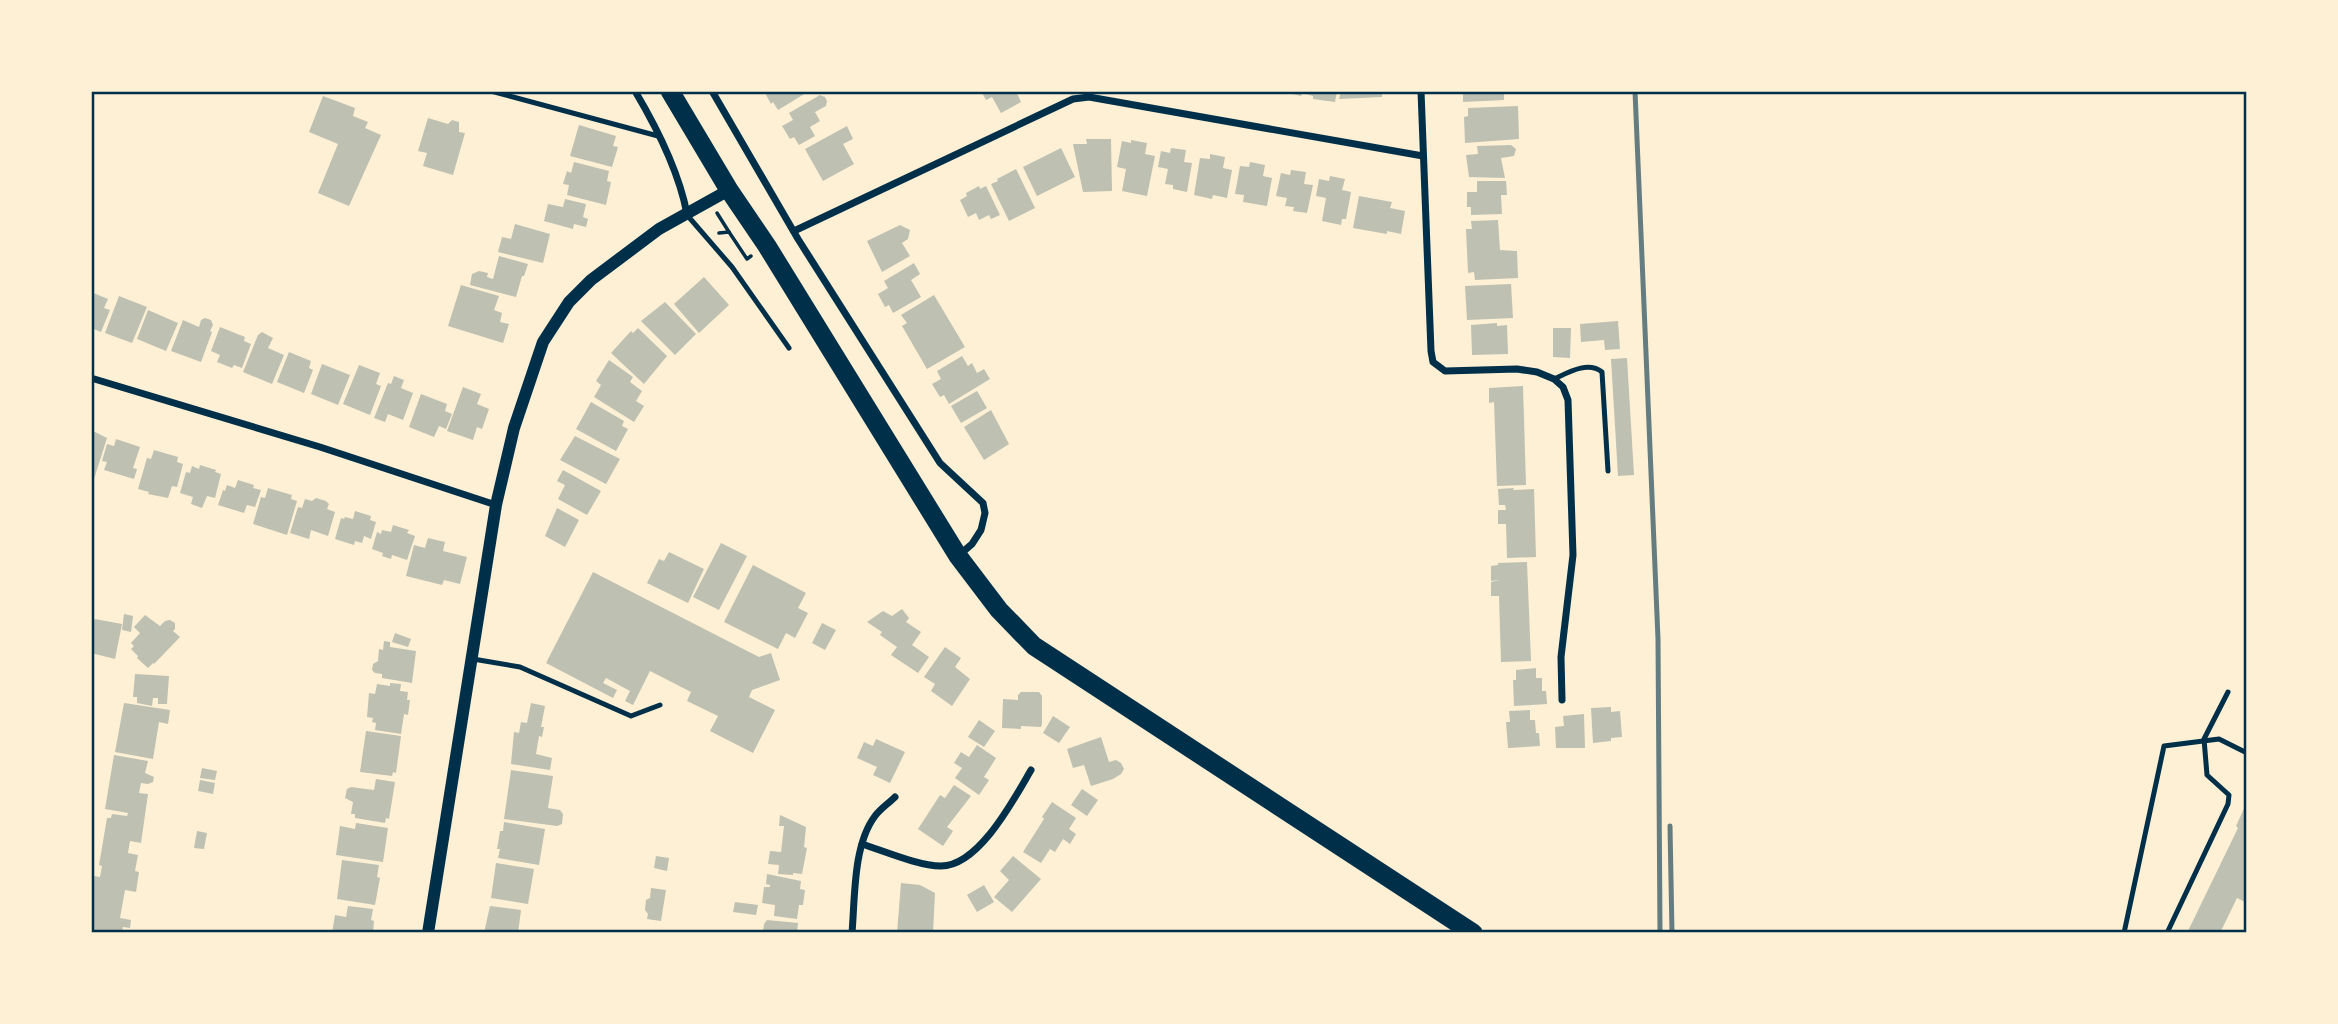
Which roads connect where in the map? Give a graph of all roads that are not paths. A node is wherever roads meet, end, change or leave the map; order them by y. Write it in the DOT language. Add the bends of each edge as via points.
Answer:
graph roads {
  1 [pos="491,91"];
  2 [pos="635,91"];
  3 [pos="670,91"];
  4 [pos="712,91"];
  5 [pos="1069,91"];
  6 [pos="1421,91"];
  7 [pos="1073,99"];
  8 [pos="658,136"];
  9 [pos="1423,156"];
  10 [pos="729,190"];
  11 [pos="687,215"];
  12 [pos="793,231"];
  13 [pos="789,348"];
  14 [pos="91,378"];
  15 [pos="1554,379"];
  16 [pos="1608,471"];
  17 [pos="496,505"];
  18 [pos="958,556"];
  19 [pos="470,658"];
  20 [pos="2228,692"];
  21 [pos="1562,700"];
  22 [pos="660,705"];
  23 [pos="2204,739"];
  24 [pos="2247,752"];
  25 [pos="1031,770"];
  26 [pos="895,797"];
  27 [pos="862,844"];
  28 [pos="428,933"];
  29 [pos="852,933"];
  30 [pos="1474,933"];
  31 [pos="2124,933"];
  32 [pos="2167,933"];
  1 -- 8 [label="lane"];
  2 -- 8 [label="street"];
  3 -- 10 [label="highway"];
  4 -- 12 [label="street"];
  5 -- 7 [label="street"];
  6 -- 9 [label="street"];
  7 -- 9 [label="street" via="1089,97"];
  7 -- 12 [label="street"];
  8 -- 11 [label="street"];
  9 -- 15 [label="street" via="1433,362 1445,371 1517,369"];
  10 -- 11 [label="street"];
  10 -- 18 [label="highway"];
  11 -- 13 [label="lane" via="732,267"];
  11 -- 17 [label="street" via="659,229 591,280 557,320 544,342 514,428"];
  12 -- 18 [label="street" via="940,463 982,503 981,530"];
  14 -- 17 [label="street"];
  15 -- 16 [label="lane" via="1582,368 1602,372"];
  15 -- 21 [label="street" via="1568,400 1573,555 1561,657"];
  17 -- 19 [label="street"];
  18 -- 30 [label="highway" via="999,610 1034,646"];
  19 -- 22 [label="lane" via="520,667 631,716"];
  19 -- 28 [label="street"];
  20 -- 23 [label="lane"];
  23 -- 24 [label="lane" via="2219,738"];
  23 -- 31 [label="lane" via="2164,746"];
  23 -- 32 [label="lane" via="2207,775 2229,795 2228,804"];
  25 -- 27 [label="street" via="968,858 941,866"];
  26 -- 27 [label="street" via="875,816"];
  27 -- 29 [label="street"];
}
